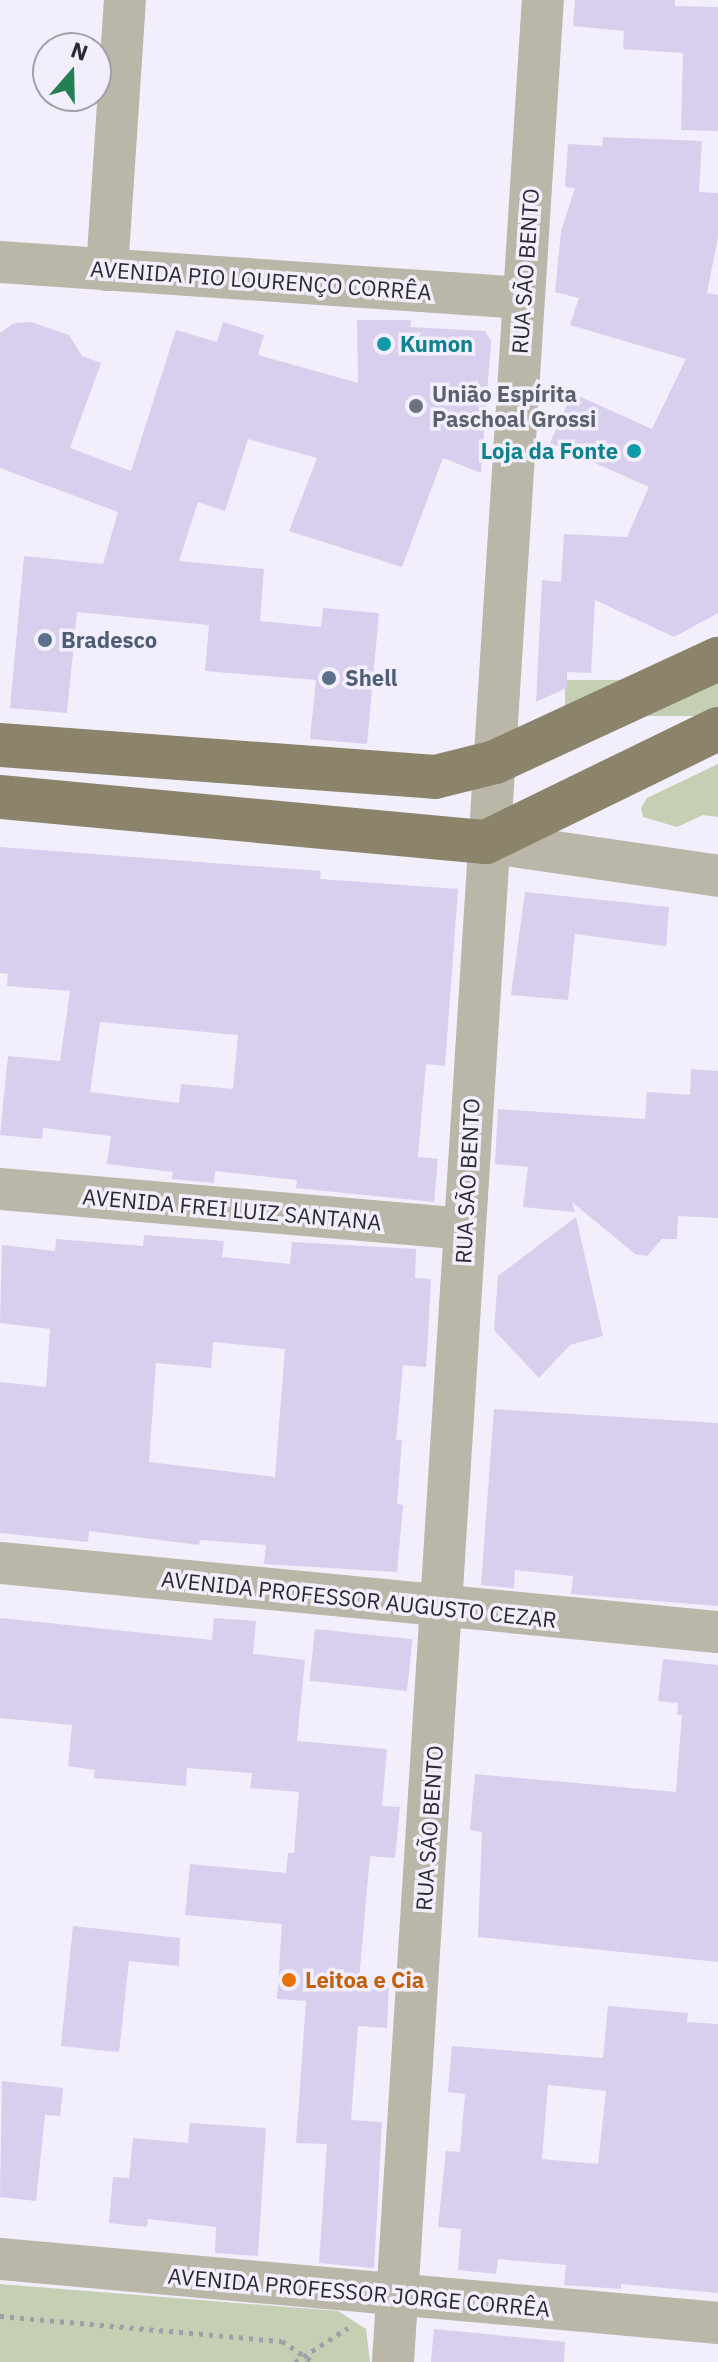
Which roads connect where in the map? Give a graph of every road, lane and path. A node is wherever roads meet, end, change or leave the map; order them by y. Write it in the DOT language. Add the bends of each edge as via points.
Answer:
graph roads {
  1 [pos="125,0"];
  2 [pos="543,0"];
  3 [pos="0,262"];
  4 [pos="107,270"];
  5 [pos="523,298"];
  6 [pos="718,659"];
  7 [pos="718,729"];
  8 [pos="0,745"];
  9 [pos="495,762"];
  10 [pos="0,797"];
  11 [pos="486,842"];
  12 [pos="718,876"];
  13 [pos="0,1189"];
  14 [pos="464,1229"];
  15 [pos="0,1563"];
  16 [pos="443,1608"];
  17 [pos="718,1632"];
  18 [pos="0,2259"];
  19 [pos="397,2297"];
  20 [pos="0,2316"];
  21 [pos="718,2323"];
  22 [pos="313,2362"];
  23 [pos="393,2362"];
  1 -- 4 [label="street"];
  2 -- 5 [label="street, RUA SÃO BENTO"];
  3 -- 4 [label="street, AVENIDA PIO LOURENÇO CORRÊA"];
  4 -- 5 [label="street, AVENIDA PIO LOURENÇO CORRÊA"];
  5 -- 9 [label="street, RUA SÃO BENTO"];
  6 -- 9 [label="main road"];
  7 -- 11 [label="main road"];
  8 -- 9 [label="main road" via="377,776 435,777"];
  9 -- 11 [label="street, RUA SÃO BENTO"];
  10 -- 11 [label="main road"];
  11 -- 12 [label="street"];
  11 -- 14 [label="street, RUA SÃO BENTO"];
  13 -- 14 [label="street, AVENIDA FREI LUIZ SANTANA"];
  14 -- 16 [label="street, RUA SÃO BENTO"];
  15 -- 16 [label="street, AVENIDA PROFESSOR AUGUSTO CEZAR"];
  16 -- 17 [label="street, AVENIDA PROFESSOR AUGUSTO CEZAR"];
  16 -- 19 [label="street, RUA SÃO BENTO"];
  18 -- 19 [label="street, AVENIDA PROFESSOR JORGE CORRÊA"];
  19 -- 21 [label="street, AVENIDA PROFESSOR JORGE CORRÊA"];
  19 -- 23 [label="street, RUA SÃO BENTO"];
  20 -- 22 [label="path" via="282,2341"];
}
